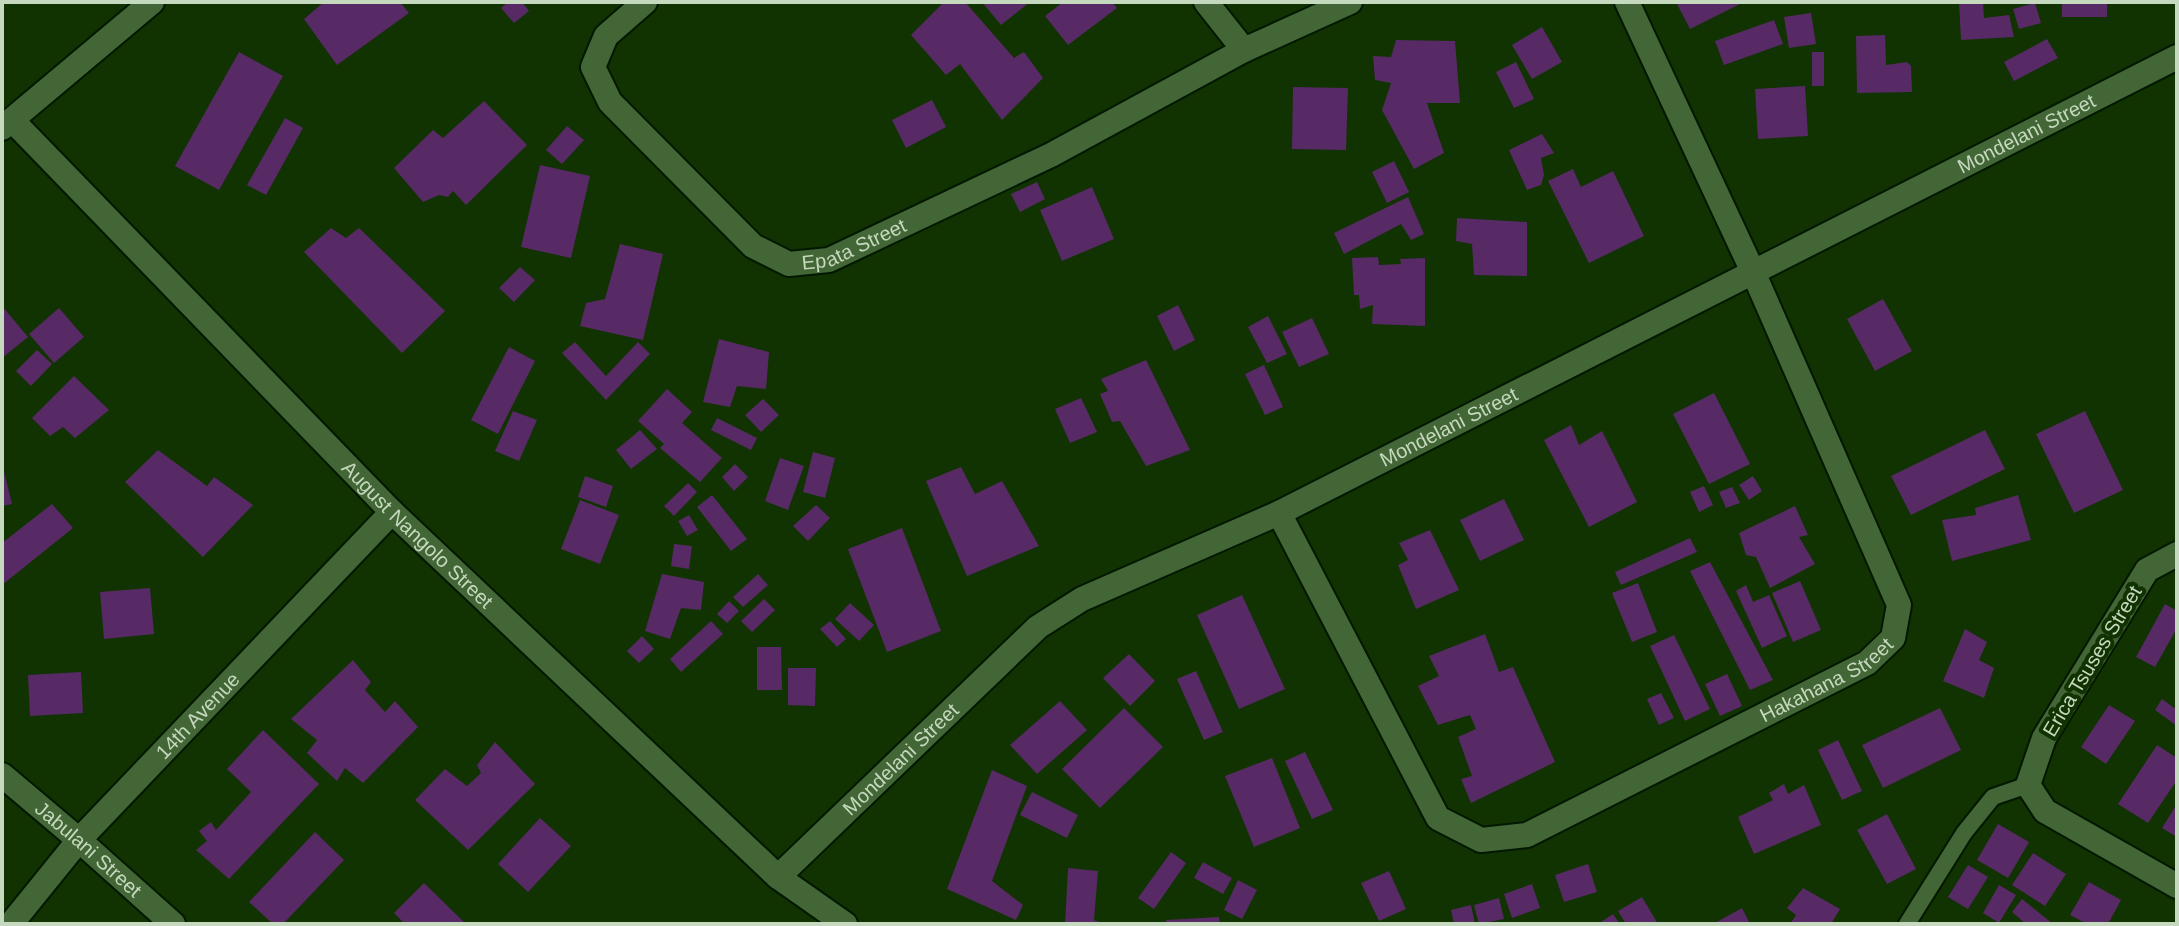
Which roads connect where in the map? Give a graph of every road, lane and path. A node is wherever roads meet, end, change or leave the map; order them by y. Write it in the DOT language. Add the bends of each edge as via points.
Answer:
graph roads {
  1 [pos="152,2"];
  2 [pos="645,2"];
  3 [pos="1206,2"];
  4 [pos="1350,2"];
  5 [pos="1627,2"];
  6 [pos="1244,50"];
  7 [pos="2177,57"];
  8 [pos="7,124"];
  9 [pos="1754,274"];
  10 [pos="392,512"];
  11 [pos="1279,513"];
  12 [pos="2177,554"];
  13 [pos="2,775"];
  14 [pos="2028,785"];
  15 [pos="79,840"];
  16 [pos="778,877"];
  17 [pos="2177,886"];
  18 [pos="11,924"];
  19 [pos="173,924"];
  20 [pos="845,924"];
  21 [pos="1907,924"];
  1 -- 8 [label="street"];
  2 -- 6 [label="street, Epata Street" via="606,36 593,67 610,102 753,246 789,264 829,260 1051,155"];
  3 -- 6 [label="street"];
  4 -- 6 [label="street, Epata Street"];
  5 -- 9 [label="street, Hakahana Street"];
  7 -- 9 [label="street, Mondelani Street"];
  8 -- 10 [label="street, August Nangolo Street"];
  9 -- 11 [label="street, Mondelani Street"];
  9 -- 11 [label="street, Hakahana Street" via="1899,605 1893,638 1867,663 1527,835 1481,840 1438,818"];
  10 -- 15 [label="street, 14th Avenue"];
  10 -- 16 [label="street, August Nangolo Street"];
  11 -- 16 [label="street, Mondelani Street" via="1082,599 1038,627"];
  12 -- 14 [label="street, Erica Tsuses Street" via="2147,570 2044,738"];
  13 -- 15 [label="street, Jabulani Street"];
  14 -- 17 [label="street" via="2045,811"];
  14 -- 21 [label="lane" via="1993,797"];
  15 -- 18 [label="street, 14th Avenue"];
  15 -- 19 [label="street, Jabulani Street"];
  16 -- 20 [label="street, August Nangolo Street"];
}
